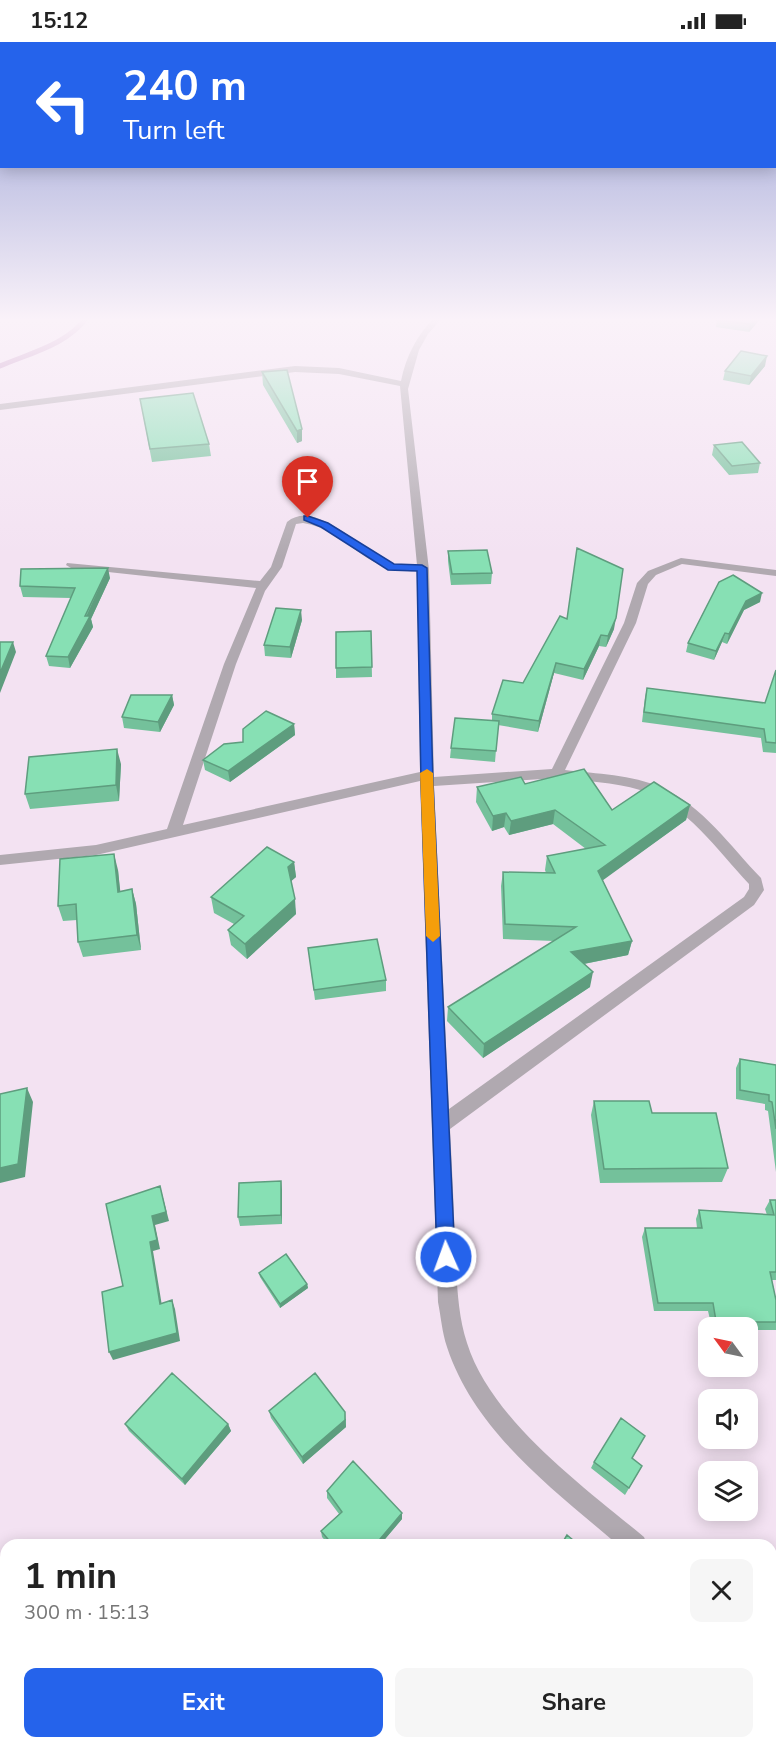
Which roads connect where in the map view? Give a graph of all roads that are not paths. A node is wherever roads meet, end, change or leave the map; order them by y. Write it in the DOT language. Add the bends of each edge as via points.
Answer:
graph roads {
  1 [pos="80,397"];
  2 [pos="406,397"];
  3 [pos="0,407"];
  4 [pos="71,565"];
  5 [pos="422,568"];
  6 [pos="776,573"];
  7 [pos="263,585"];
  8 [pos="556,773"];
  9 [pos="427,779"];
  10 [pos="172,833"];
  11 [pos="0,860"];
  12 [pos="441,1125"];
  13 [pos="629,1539"];
  1 -- 3 [label="street"];
  2 -- 5 [label="street"];
  4 -- 7 [label="street"];
  5 -- 7 [label="street" via="392,567 324,525 298,519 288,527 276,567"];
  5 -- 9 [label="street"];
  6 -- 8 [label="street" via="681,561 652,573"];
  7 -- 10 [label="street" via="230,664"];
  8 -- 9 [label="street"];
  8 -- 12 [label="street" via="660,791 681,805 756,882 758,890 749,901"];
  9 -- 10 [label="street"];
  9 -- 12 [label="street"];
  10 -- 11 [label="street" via="96,850"];
  12 -- 13 [label="street" via="448,1302 458,1350 486,1401 521,1445"];
}
